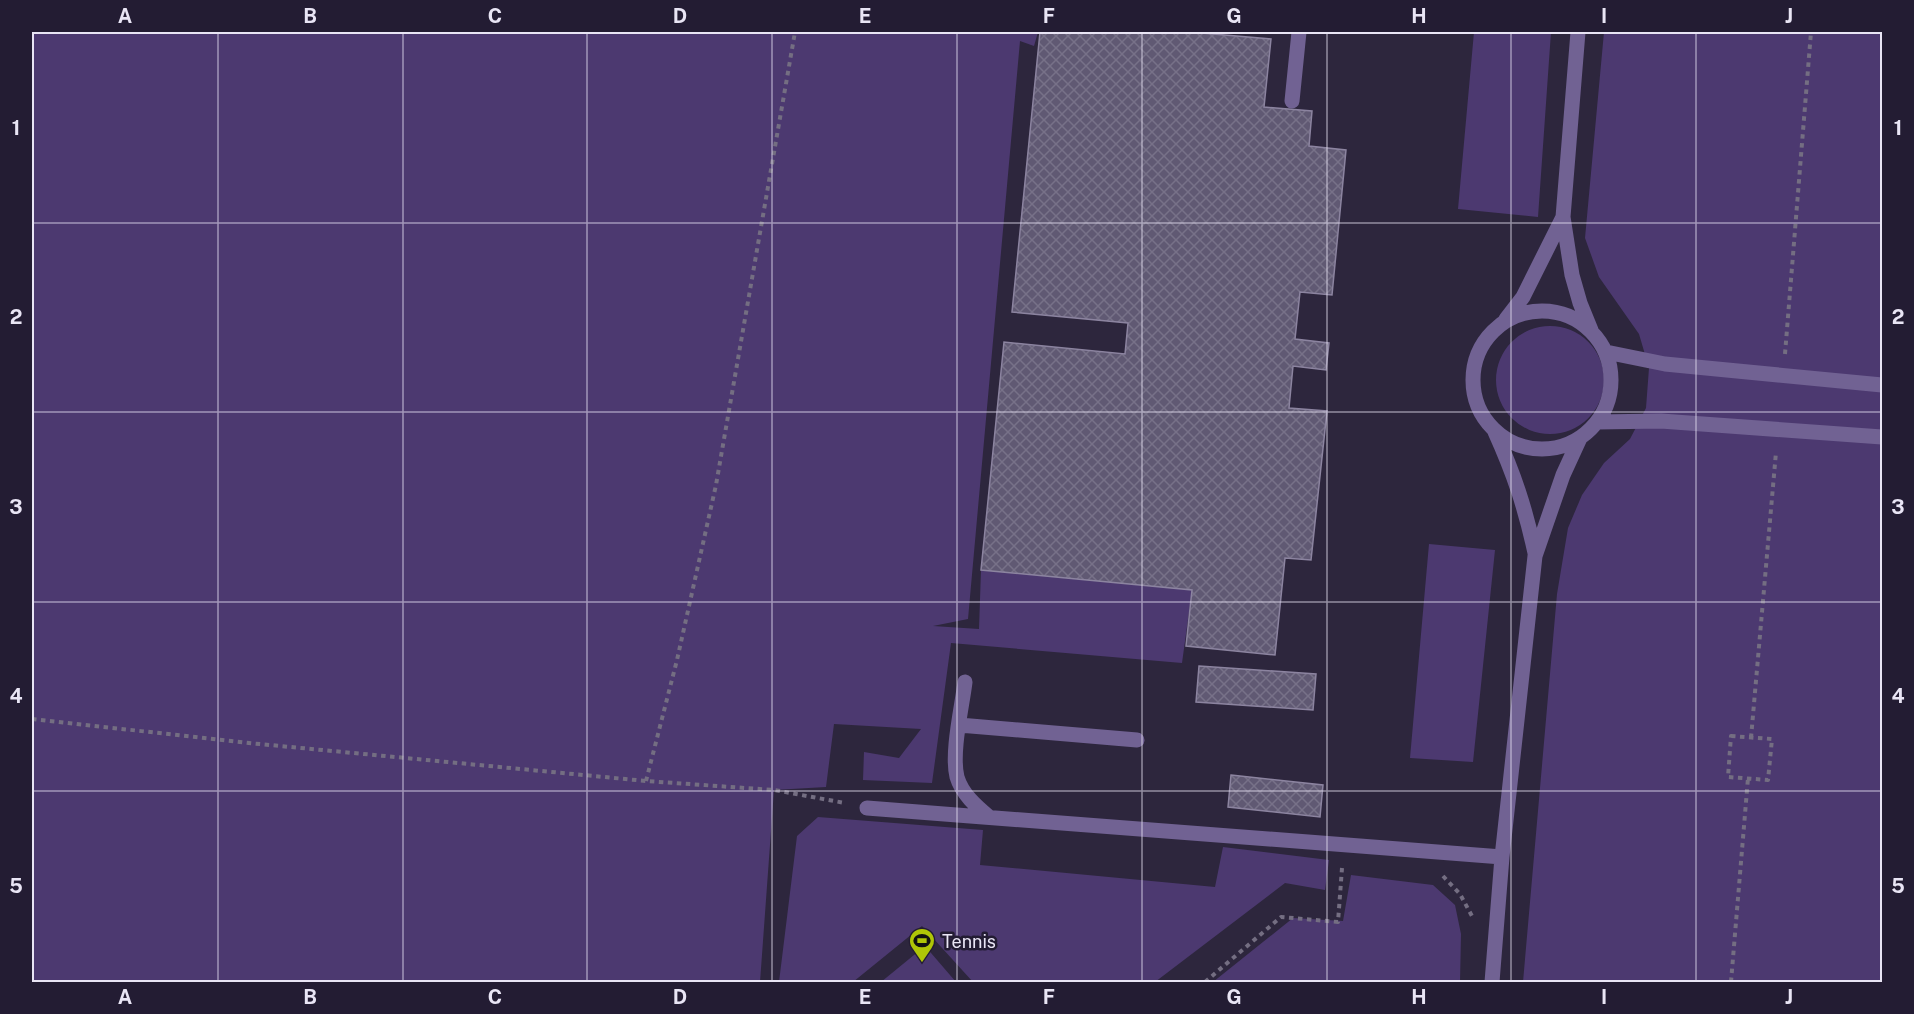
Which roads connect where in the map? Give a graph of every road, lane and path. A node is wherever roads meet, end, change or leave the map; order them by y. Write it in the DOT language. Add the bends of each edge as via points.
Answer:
graph roads {
  1 [pos="795,32"];
  2 [pos="1299,32"];
  3 [pos="1578,32"];
  4 [pos="1292,101"];
  5 [pos="1563,218"];
  6 [pos="1506,320"];
  7 [pos="1591,330"];
  8 [pos="1606,352"];
  9 [pos="1882,385"];
  10 [pos="1597,422"];
  11 [pos="1495,432"];
  12 [pos="1882,437"];
  13 [pos="1580,438"];
  14 [pos="1535,556"];
  15 [pos="965,682"];
  16 [pos="32,719"];
  17 [pos="959,725"];
  18 [pos="1137,740"];
  19 [pos="1748,778"];
  20 [pos="646,782"];
  21 [pos="867,808"];
  22 [pos="989,818"];
  23 [pos="1502,857"];
  24 [pos="1342,863"];
  25 [pos="1441,874"];
  26 [pos="1475,927"];
  27 [pos="1204,982"];
  28 [pos="1492,982"];
  29 [pos="1731,982"];
  1 -- 20 [label="path" via="716,485"];
  2 -- 4 [label="street"];
  3 -- 5 [label="street"];
  5 -- 6 [label="street" via="1538,271"];
  5 -- 7 [label="street" via="1572,275"];
  6 -- 7 [label="street" via="1527,312 1550,310 1572,316"];
  6 -- 11 [label="street" via="1487,337 1475,360 1472,386 1479,411"];
  7 -- 8 [label="street"];
  8 -- 9 [label="street" via="1665,364"];
  8 -- 10 [label="street" via="1611,388"];
  10 -- 12 [label="street" via="1661,421"];
  10 -- 13 [label="street"];
  11 -- 13 [label="street" via="1514,444 1536,449 1559,447"];
  11 -- 14 [label="street" via="1513,470"];
  13 -- 14 [label="street"];
  14 -- 23 [label="street"];
  15 -- 17 [label="street"];
  16 -- 20 [label="path"];
  17 -- 18 [label="street"];
  17 -- 22 [label="street" via="957,776 974,804"];
  19 -- 19 [label="path" via="1728,777 1731,736 1772,739 1768,780"];
  19 -- 29 [label="path"];
  20 -- 21 [label="path" via="774,790"];
  21 -- 22 [label="street"];
  22 -- 23 [label="street"];
  23 -- 28 [label="street"];
  24 -- 27 [label="path" via="1338,922 1281,917"];
  25 -- 26 [label="path" via="1460,894"];
}
